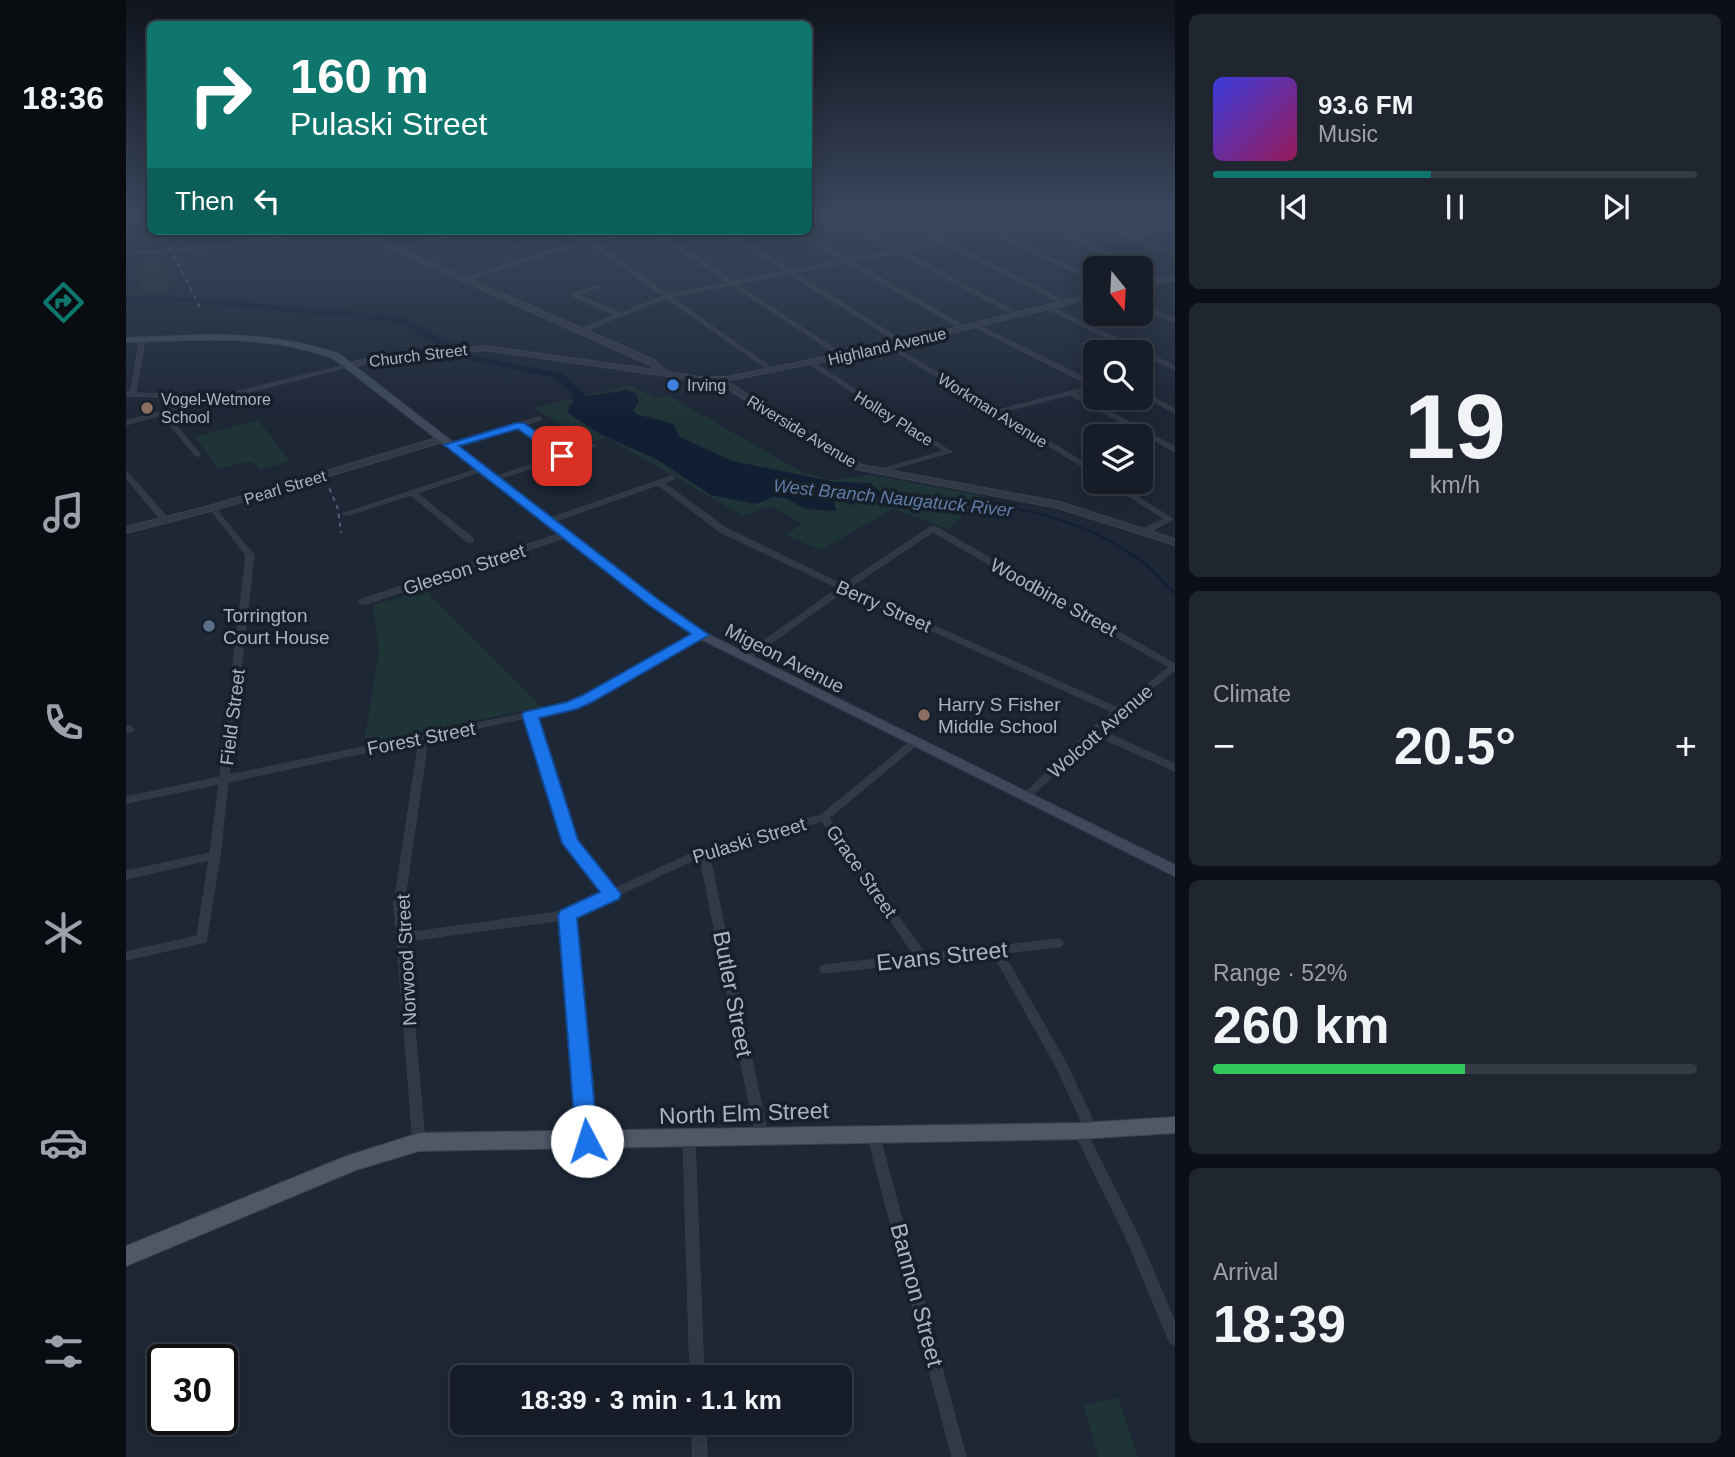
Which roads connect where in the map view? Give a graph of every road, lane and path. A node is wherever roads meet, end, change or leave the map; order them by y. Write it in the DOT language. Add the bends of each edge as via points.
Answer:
graph roads {
  1 [pos="475,284"];
  2 [pos="649,284"];
  3 [pos="727,284"];
  4 [pos="733,284"];
  5 [pos="810,284"];
  6 [pos="887,284"];
  7 [pos="960,284"];
  8 [pos="1027,284"];
  9 [pos="599,286"];
  10 [pos="667,296"];
  11 [pos="1083,298"];
  12 [pos="1063,302"];
  13 [pos="1047,307"];
  14 [pos="1153,311"];
  15 [pos="620,315"];
  16 [pos="1018,315"];
  17 [pos="1175,321"];
  18 [pos="976,326"];
  19 [pos="964,328"];
  20 [pos="580,331"];
  21 [pos="126,340"];
  22 [pos="142,340"];
  23 [pos="1116,340"];
  24 [pos="903,343"];
  25 [pos="890,346"];
  26 [pos="436,353"];
  27 [pos="842,356"];
  28 [pos="1153,358"];
  29 [pos="811,363"];
  30 [pos="350,366"];
  31 [pos="1175,368"];
  32 [pos="773,371"];
  33 [pos="666,373"];
  34 [pos="718,380"];
  35 [pos="1083,380"];
  36 [pos="1083,390"];
  37 [pos="1071,393"];
  38 [pos="129,394"];
  39 [pos="189,397"];
  40 [pos="1153,399"];
  41 [pos="1175,411"];
  42 [pos="996,412"];
  43 [pos="163,413"];
  44 [pos="539,419"];
  45 [pos="126,423"];
  46 [pos="520,425"];
  47 [pos="447,442"];
  48 [pos="594,446"];
  49 [pos="1175,450"];
  50 [pos="198,455"];
  51 [pos="562,456"];
  52 [pos="1083,465"];
  53 [pos="481,470"];
  54 [pos="876,472"];
  55 [pos="126,474"];
  56 [pos="672,478"];
  57 [pos="493,479"];
  58 [pos="659,483"];
  59 [pos="412,492"];
  60 [pos="1129,494"];
  61 [pos="212,508"];
  62 [pos="347,514"];
  63 [pos="166,521"];
  64 [pos="547,521"];
  65 [pos="126,530"];
  66 [pos="1145,531"];
  67 [pos="565,535"];
  68 [pos="470,540"];
  69 [pos="1175,542"];
  70 [pos="843,588"];
  71 [pos="363,602"];
  72 [pos="701,635"];
  73 [pos="745,658"];
  74 [pos="1175,667"];
  75 [pos="1120,712"];
  76 [pos="530,715"];
  77 [pos="1094,731"];
  78 [pos="424,737"];
  79 [pos="915,742"];
  80 [pos="1175,768"];
  81 [pos="224,778"];
  82 [pos="1025,798"];
  83 [pos="126,800"];
  84 [pos="824,817"];
  85 [pos="704,851"];
  86 [pos="215,855"];
  87 [pos="1175,871"];
  88 [pos="126,875"];
  89 [pos="612,894"];
  90 [pos="567,915"];
  91 [pos="401,938"];
  92 [pos="1058,943"];
  93 [pos="996,951"];
  94 [pos="126,956"];
  95 [pos="923,959"];
  96 [pos="825,969"];
  97 [pos="1175,1125"];
  98 [pos="1086,1131"];
  99 [pos="873,1134"];
  100 [pos="762,1137"];
  101 [pos="689,1140"];
  102 [pos="587,1141"];
  103 [pos="419,1142"];
  104 [pos="126,1256"];
  105 [pos="1175,1338"];
  106 [pos="697,1365"];
  107 [pos="699,1435"];
  108 [pos="700,1457"];
  109 [pos="959,1457"];
  1 -- 20 [label="street"];
  2 -- 10 [label="street"];
  3 -- 10 [label="street"];
  4 -- 27 [label="street"];
  5 -- 24 [label="street"];
  6 -- 19 [label="street"];
  7 -- 16 [label="street"];
  8 -- 12 [label="street"];
  9 -- 15 [label="street" via="573,295"];
  10 -- 15 [label="street"];
  10 -- 32 [label="street"];
  11 -- 12 [label="street, Highland Avenue"];
  12 -- 13 [label="street, Highland Avenue"];
  13 -- 16 [label="street, Highland Avenue"];
  13 -- 23 [label="street"];
  14 -- 17 [label="street"];
  15 -- 20 [label="street"];
  16 -- 18 [label="street, Highland Avenue"];
  18 -- 19 [label="street, Highland Avenue"];
  18 -- 35 [label="street"];
  19 -- 24 [label="street, Highland Avenue"];
  20 -- 33 [label="street"];
  21 -- 22 [label="main road"];
  22 -- 30 [label="main road" via="274,339 325,352"];
  22 -- 38 [label="street"];
  24 -- 25 [label="street, Highland Avenue"];
  25 -- 27 [label="street, Highland Avenue"];
  25 -- 42 [label="street, Workman Avenue"];
  26 -- 30 [label="street, Church Street"];
  26 -- 33 [label="street, Church Street" via="476,348"];
  27 -- 29 [label="street, Highland Avenue"];
  28 -- 31 [label="street"];
  29 -- 32 [label="street, Highland Avenue"];
  29 -- 54 [label="street, Holley Place" via="949,452"];
  30 -- 39 [label="street, Church Street" via="218,398"];
  30 -- 47 [label="main road, Migeon Avenue"];
  32 -- 34 [label="street, Highland Avenue"];
  33 -- 34 [label="street, Church Street"];
  34 -- 54 [label="street, Riverside Avenue" via="846,459"];
  36 -- 37 [label="street"];
  37 -- 42 [label="street"];
  37 -- 49 [label="street"];
  38 -- 39 [label="street, Church Street"];
  39 -- 43 [label="street"];
  40 -- 41 [label="street"];
  42 -- 52 [label="street, Workman Avenue"];
  43 -- 45 [label="street"];
  43 -- 50 [label="street"];
  44 -- 46 [label="street"];
  46 -- 47 [label="street"];
  46 -- 51 [label="street"];
  47 -- 53 [label="main road, Migeon Avenue"];
  47 -- 61 [label="street, Pearl Street"];
  48 -- 51 [label="street"];
  51 -- 57 [label="street"];
  53 -- 57 [label="main road, Migeon Avenue"];
  53 -- 59 [label="street"];
  54 -- 66 [label="street, Riverside Avenue" via="1060,505"];
  55 -- 63 [label="street"];
  56 -- 58 [label="street"];
  57 -- 64 [label="main road, Migeon Avenue"];
  58 -- 64 [label="street"];
  58 -- 70 [label="street, Berry Street" via="723,530"];
  59 -- 62 [label="street"];
  59 -- 68 [label="street"];
  60 -- 66 [label="street" via="1170,519"];
  61 -- 63 [label="street, Pearl Street"];
  61 -- 81 [label="street, Field Street" via="250,555"];
  63 -- 65 [label="street, Pearl Street"];
  64 -- 67 [label="main road, Migeon Avenue"];
  66 -- 69 [label="street, Riverside Avenue"];
  67 -- 71 [label="street, Gleeson Street"];
  67 -- 72 [label="main road, Migeon Avenue"];
  70 -- 73 [label="street"];
  70 -- 74 [label="street, Woodbine Street" via="933,529"];
  70 -- 75 [label="street, Berry Street"];
  72 -- 73 [label="main road, Migeon Avenue"];
  72 -- 76 [label="street, Forest Street" via="572,706"];
  73 -- 79 [label="main road, Migeon Avenue"];
  74 -- 75 [label="street, Wolcott Avenue"];
  75 -- 77 [label="street, Wolcott Avenue"];
  76 -- 78 [label="street, Forest Street"];
  76 -- 89 [label="street" via="570,843"];
  77 -- 80 [label="street"];
  77 -- 82 [label="street, Wolcott Avenue"];
  78 -- 81 [label="street, Forest Street"];
  78 -- 91 [label="street, Norwood Street" via="399,904"];
  79 -- 82 [label="main road, Migeon Avenue"];
  79 -- 84 [label="street, Pulaski Street"];
  81 -- 83 [label="street, Forest Street"];
  81 -- 86 [label="street, Field Street"];
  82 -- 87 [label="main road, Migeon Avenue"];
  84 -- 85 [label="street, Pulaski Street"];
  84 -- 95 [label="street, Grace Street"];
  85 -- 89 [label="street, Pulaski Street"];
  85 -- 100 [label="street, Butler Street"];
  86 -- 88 [label="street"];
  86 -- 94 [label="street, Field Street" via="202,939"];
  89 -- 90 [label="street, Pulaski Street"];
  90 -- 91 [label="street, Pulaski Street"];
  90 -- 102 [label="street"];
  91 -- 103 [label="street, Norwood Street"];
  92 -- 93 [label="street, Evans Street"];
  93 -- 95 [label="street, Evans Street"];
  93 -- 98 [label="street" via="1061,1064"];
  95 -- 96 [label="street, Evans Street"];
  97 -- 98 [label="main road, North Elm Street"];
  98 -- 99 [label="main road, North Elm Street"];
  98 -- 105 [label="street"];
  99 -- 100 [label="main road, North Elm Street"];
  99 -- 109 [label="street, Bannon Street"];
  100 -- 101 [label="main road, North Elm Street"];
  101 -- 102 [label="main road, North Elm Street"];
  101 -- 106 [label="street"];
  102 -- 103 [label="main road, North Elm Street"];
  103 -- 104 [label="main road, North Elm Street" via="351,1163"];
  107 -- 108 [label="street"];
}
